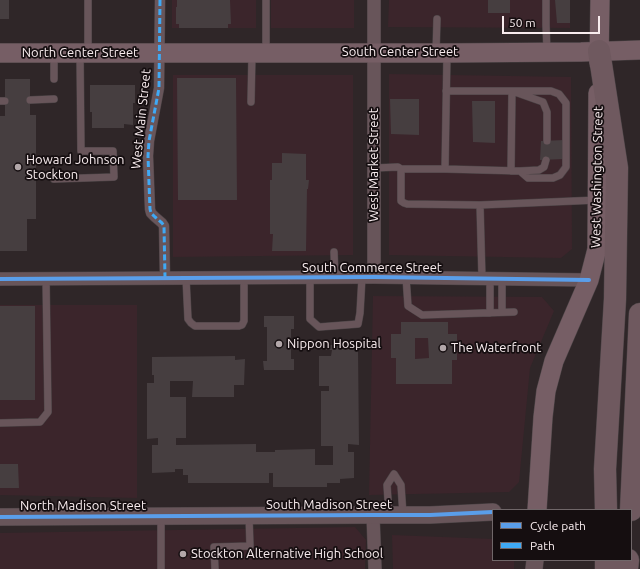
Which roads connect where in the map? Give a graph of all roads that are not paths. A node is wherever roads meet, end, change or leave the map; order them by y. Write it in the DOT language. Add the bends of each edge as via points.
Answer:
graph roads {
  1 [pos="88,0"];
  2 [pos="160,0"];
  3 [pos="266,0"];
  4 [pos="374,0"];
  5 [pos="546,0"];
  6 [pos="600,0"];
  7 [pos="437,19"];
  8 [pos="640,50"];
  9 [pos="599,51"];
  10 [pos="374,52"];
  11 [pos="441,52"];
  12 [pos="547,52"];
  13 [pos="0,53"];
  14 [pos="54,53"];
  15 [pos="84,53"];
  16 [pos="259,53"];
  17 [pos="160,54"];
  18 [pos="54,80"];
  19 [pos="446,91"];
  20 [pos="512,91"];
  21 [pos="54,99"];
  22 [pos="30,100"];
  23 [pos="251,102"];
  24 [pos="547,141"];
  25 [pos="546,160"];
  26 [pos="374,168"];
  27 [pos="401,169"];
  28 [pos="445,169"];
  29 [pos="511,171"];
  30 [pos="520,171"];
  31 [pos="54,178"];
  32 [pos="598,200"];
  33 [pos="480,205"];
  34 [pos="334,252"];
  35 [pos="310,277"];
  36 [pos="335,277"];
  37 [pos="368,277"];
  38 [pos="406,277"];
  39 [pos="46,278"];
  40 [pos="160,278"];
  41 [pos="186,278"];
  42 [pos="244,278"];
  43 [pos="491,278"];
  44 [pos="0,279"];
  45 [pos="589,280"];
  46 [pos="502,312"];
  47 [pos="514,312"];
  48 [pos="490,313"];
  49 [pos="640,314"];
  50 [pos="0,423"];
  51 [pos="537,509"];
  52 [pos="606,509"];
  53 [pos="631,509"];
  54 [pos="492,512"];
  55 [pos="388,515"];
  56 [pos="163,516"];
  57 [pos="249,516"];
  58 [pos="0,517"];
  59 [pos="161,569"];
  60 [pos="214,569"];
  61 [pos="375,569"];
  1 -- 15 [label="lane"];
  2 -- 17 [label="street, West Main Street"];
  3 -- 16 [label="lane"];
  4 -- 10 [label="street, West Market Street"];
  5 -- 12 [label="lane"];
  6 -- 9 [label="main road, West Washington Street"];
  7 -- 11 [label="lane"];
  8 -- 9 [label="main road, South Center Street"];
  9 -- 12 [label="main road, South Center Street"];
  9 -- 32 [label="main road, West Washington Street"];
  9 -- 52 [label="highway" via="617,168 615,299 605,469"];
  10 -- 11 [label="main road, South Center Street"];
  10 -- 16 [label="main road, South Center Street"];
  10 -- 26 [label="street, West Market Street"];
  11 -- 12 [label="main road, South Center Street"];
  11 -- 19 [label="lane"];
  13 -- 14 [label="main road, North Center Street"];
  14 -- 15 [label="main road, North Center Street"];
  14 -- 18 [label="lane"];
  15 -- 17 [label="main road, North Center Street"];
  15 -- 31 [label="lane" via="81,151 113,151 114,177"];
  16 -- 17 [label="main road, South Center Street"];
  16 -- 23 [label="lane"];
  17 -- 40 [label="street, West Main Street" via="159,88 148,156 151,213 164,226"];
  19 -- 20 [label="lane"];
  19 -- 28 [label="lane"];
  20 -- 24 [label="lane" via="543,102 547,112"];
  20 -- 29 [label="lane"];
  20 -- 30 [label="lane" via="551,91 559,94 566,103 566,167 554,178 528,178"];
  21 -- 22 [label="lane"];
  25 -- 30 [label="lane" via="539,170"];
  26 -- 27 [label="lane"];
  26 -- 37 [label="street, West Market Street"];
  27 -- 28 [label="lane"];
  27 -- 33 [label="lane" via="401,201 404,203"];
  28 -- 29 [label="lane"];
  29 -- 30 [label="lane"];
  32 -- 33 [label="lane"];
  32 -- 45 [label="main road, West Washington Street" via="597,249"];
  33 -- 43 [label="lane"];
  34 -- 36 [label="lane"];
  35 -- 36 [label="street, South Commerce Street"];
  35 -- 37 [label="lane" via="310,319 319,327 358,324"];
  35 -- 42 [label="street, South Commerce Street"];
  36 -- 37 [label="street, South Commerce Street"];
  37 -- 38 [label="street, South Commerce Street"];
  38 -- 43 [label="street, South Commerce Street"];
  38 -- 48 [label="lane" via="408,306 422,315"];
  39 -- 40 [label="street, South Commerce Street"];
  39 -- 44 [label="street, South Commerce Street"];
  39 -- 50 [label="lane" via="48,412 40,422"];
  40 -- 41 [label="street, South Commerce Street"];
  41 -- 42 [label="street, South Commerce Street"];
  41 -- 42 [label="lane" via="188,319 195,326 242,325"];
  43 -- 45 [label="street, South Commerce Street"];
  43 -- 46 [label="lane"];
  43 -- 48 [label="lane"];
  45 -- 51 [label="main road, West Washington Street" via="554,361 546,391"];
  46 -- 47 [label="lane"];
  46 -- 48 [label="lane"];
  49 -- 53 [label="highway"];
  54 -- 55 [label="street, South Madison Street"];
  55 -- 57 [label="street, South Madison Street"];
  55 -- 61 [label="street"];
  56 -- 57 [label="street, South Madison Street"];
  56 -- 58 [label="street, North Madison Street"];
  56 -- 59 [label="lane"];
  57 -- 60 [label="lane" via="250,546 214,547"];
}
